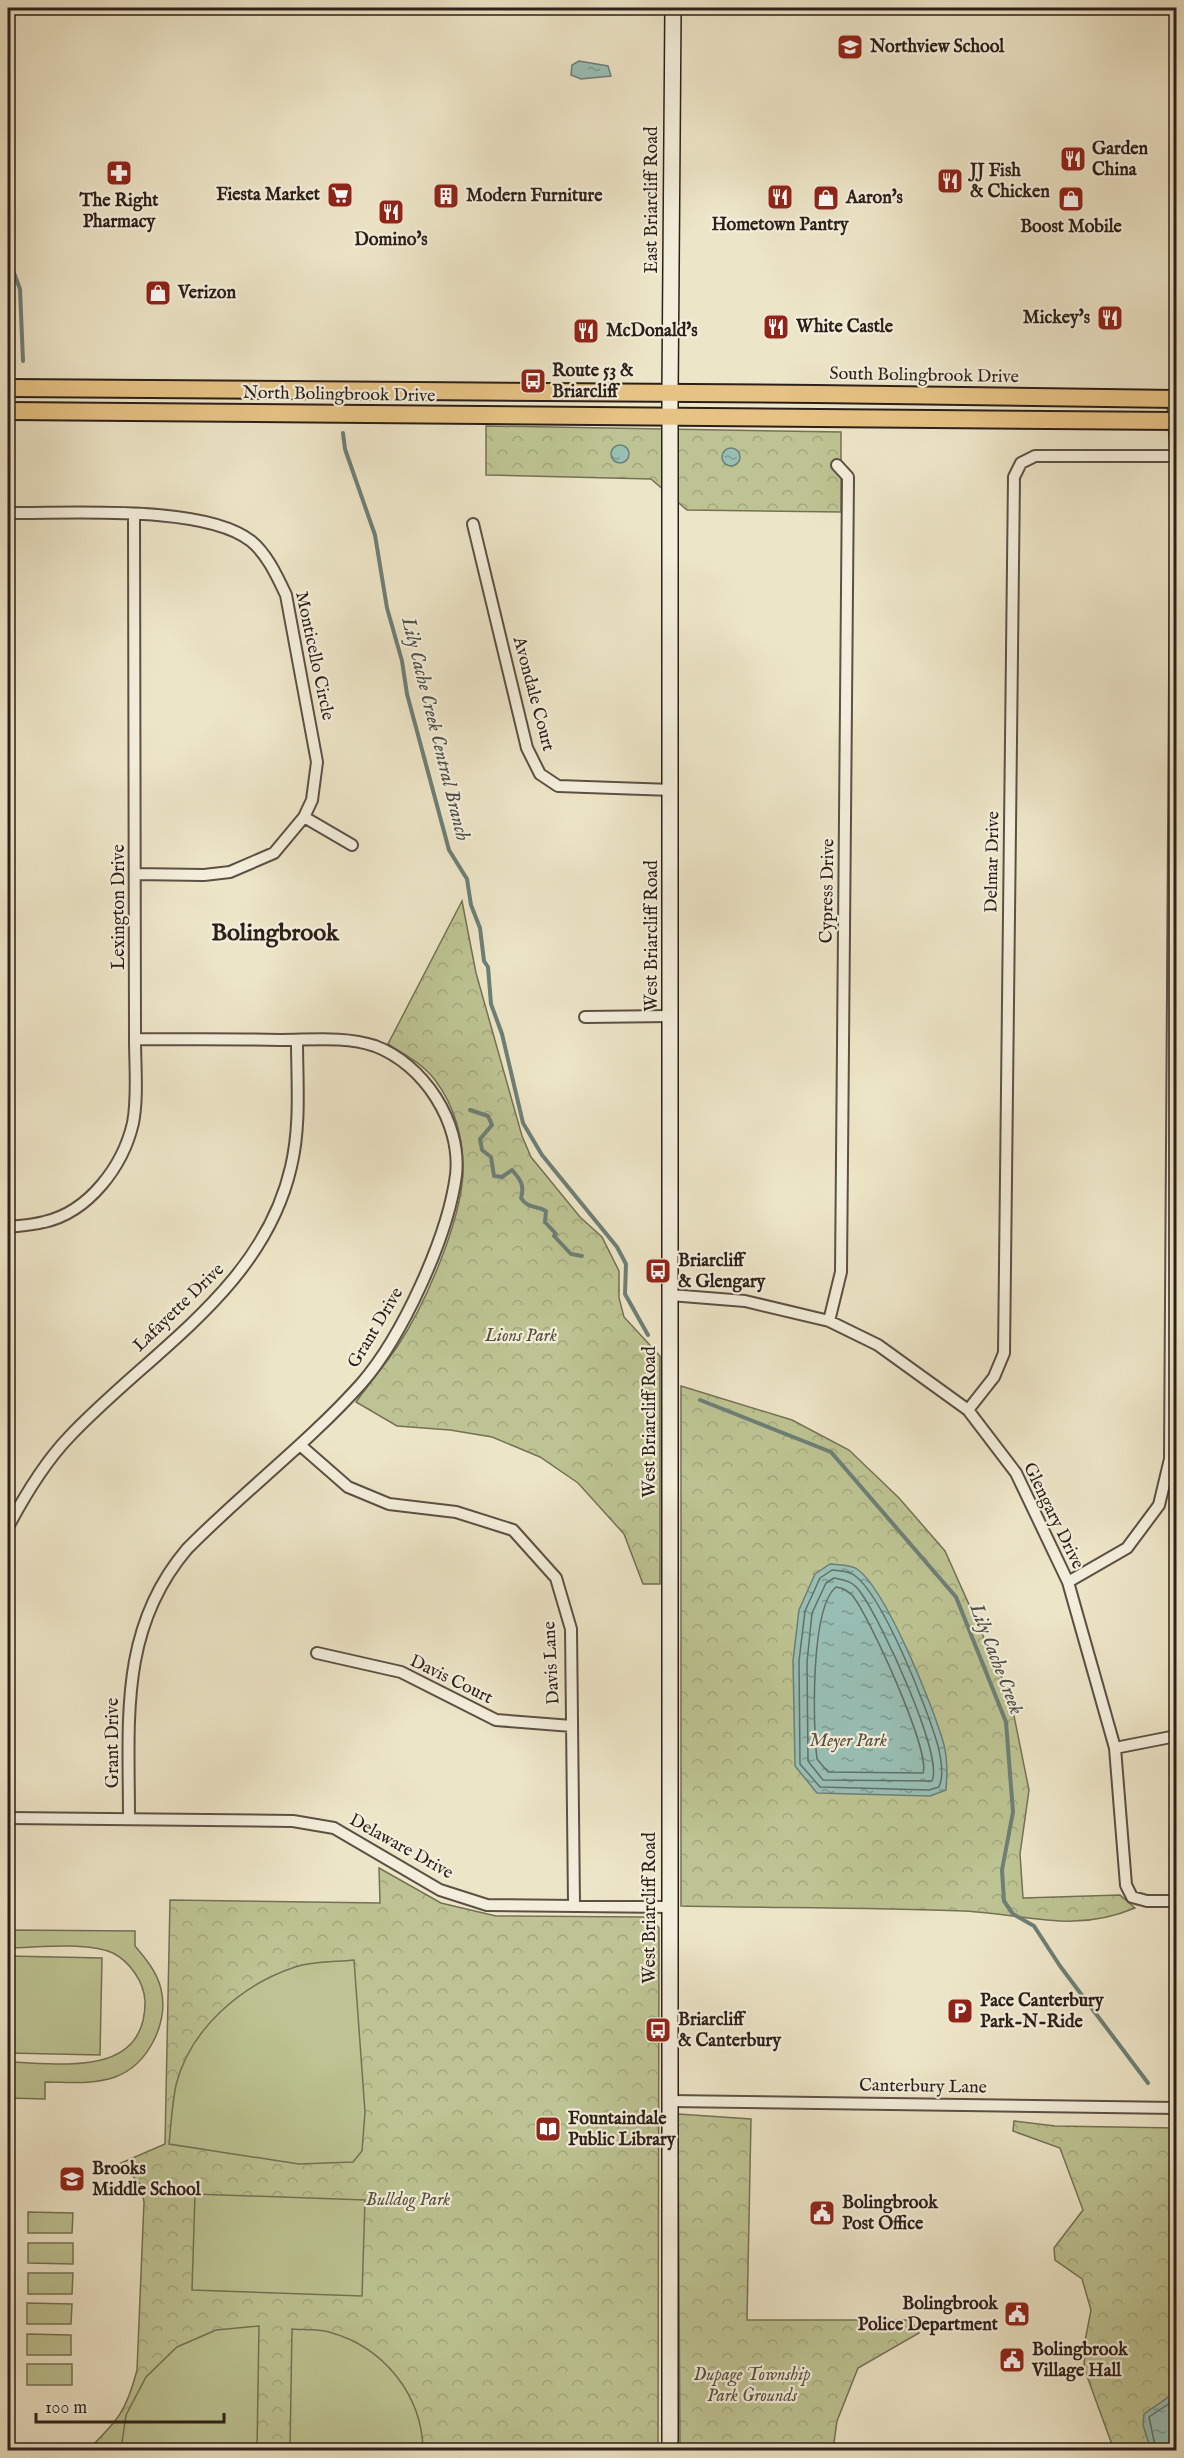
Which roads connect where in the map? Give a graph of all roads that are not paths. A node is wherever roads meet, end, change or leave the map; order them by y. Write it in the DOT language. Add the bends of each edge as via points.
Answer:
graph roads {
  1 [pos="673,8"];
  2 [pos="8,388"];
  3 [pos="670,394"];
  4 [pos="1175,399"];
  5 [pos="8,411"];
  6 [pos="670,417"];
  7 [pos="1175,421"];
  8 [pos="1176,451"];
  9 [pos="1176,456"];
  10 [pos="837,465"];
  11 [pos="8,513"];
  12 [pos="134,515"];
  13 [pos="1176,522"];
  14 [pos="473,524"];
  15 [pos="1176,690"];
  16 [pos="672,790"];
  17 [pos="304,818"];
  18 [pos="352,845"];
  19 [pos="135,874"];
  20 [pos="671,1016"];
  21 [pos="585,1017"];
  22 [pos="135,1039"];
  23 [pos="297,1040"];
  24 [pos="8,1227"];
  25 [pos="670,1295"];
  26 [pos="829,1321"];
  27 [pos="968,1410"];
  28 [pos="300,1444"];
  29 [pos="8,1527"];
  30 [pos="1068,1582"];
  31 [pos="317,1653"];
  32 [pos="572,1726"];
  33 [pos="1176,1736"];
  34 [pos="1115,1748"];
  35 [pos="8,1818"];
  36 [pos="129,1818"];
  37 [pos="1176,1901"];
  38 [pos="573,1904"];
  39 [pos="670,1907"];
  40 [pos="670,2101"];
  41 [pos="1176,2108"];
  42 [pos="670,2451"];
  1 -- 3 [label="street, East Briarcliff Road"];
  2 -- 3 [label="main road, North Bolingbrook Drive"];
  3 -- 4 [label="main road, South Bolingbrook Drive"];
  3 -- 6 [label="street, West Briarcliff Road"];
  4 -- 7 [label="street"];
  5 -- 6 [label="main road, North Bolingbrook Drive"];
  6 -- 7 [label="main road"];
  6 -- 16 [label="street, West Briarcliff Road"];
  7 -- 8 [label="street"];
  9 -- 27 [label="street, Delmar Drive" via="1035,456 1021,463 1014,477 1004,1353 994,1377"];
  10 -- 26 [label="street, Cypress Drive" via="848,477 841,1272"];
  11 -- 12 [label="street, Monticello Circle"];
  12 -- 17 [label="street, Monticello Circle" via="197,519 235,532 252,542 276,574 286,595 317,762 312,800"];
  12 -- 19 [label="street, Lexington Drive"];
  13 -- 15 [label="street"];
  14 -- 16 [label="street, Avondale Court" via="527,748 540,774 558,786"];
  15 -- 30 [label="street" via="1170,1459 1159,1505 1127,1548"];
  16 -- 20 [label="street, West Briarcliff Road"];
  17 -- 18 [label="street"];
  17 -- 19 [label="street, Monticello Circle" via="274,853 230,872"];
  19 -- 22 [label="street, Lexington Drive"];
  20 -- 21 [label="street"];
  20 -- 25 [label="street, West Briarcliff Road"];
  22 -- 23 [label="street, Grant Drive"];
  22 -- 24 [label="street, Lexington Drive" via="133,1122 120,1157 101,1186 78,1207 46,1222"];
  23 -- 28 [label="street, Grant Drive" via="352,1040 394,1054 411,1067 437,1098 450,1134 456,1174 437,1248 406,1317 362,1382"];
  23 -- 29 [label="street, Lafayette Drive" via="298,1116 291,1167 269,1227 227,1290 68,1438 38,1476"];
  25 -- 26 [label="street, Glengary Drive" via="745,1301"];
  25 -- 39 [label="street, West Briarcliff Road"];
  26 -- 27 [label="street, Glengary Drive" via="879,1345"];
  27 -- 30 [label="street, Glengary Drive" via="1016,1473"];
  28 -- 32 [label="street, Davis Lane" via="348,1487 389,1504 456,1512 513,1530 556,1578 571,1629"];
  28 -- 36 [label="street, Grant Drive" via="187,1550 152,1604 138,1640 131,1675"];
  30 -- 34 [label="street, Glengary Drive"];
  31 -- 32 [label="street, Davis Court" via="401,1672 496,1720"];
  32 -- 38 [label="street, Davis Lane"];
  33 -- 34 [label="street"];
  34 -- 37 [label="street, Glengary Drive" via="1126,1885 1132,1897"];
  35 -- 36 [label="street, Delaware Drive"];
  36 -- 38 [label="street, Delaware Drive" via="293,1821 334,1828 440,1890 487,1905"];
  38 -- 39 [label="street, Delaware Drive"];
  39 -- 40 [label="street, West Briarcliff Road"];
  40 -- 41 [label="street, Canterbury Lane"];
  40 -- 42 [label="street, West Briarcliff Road"];
}
